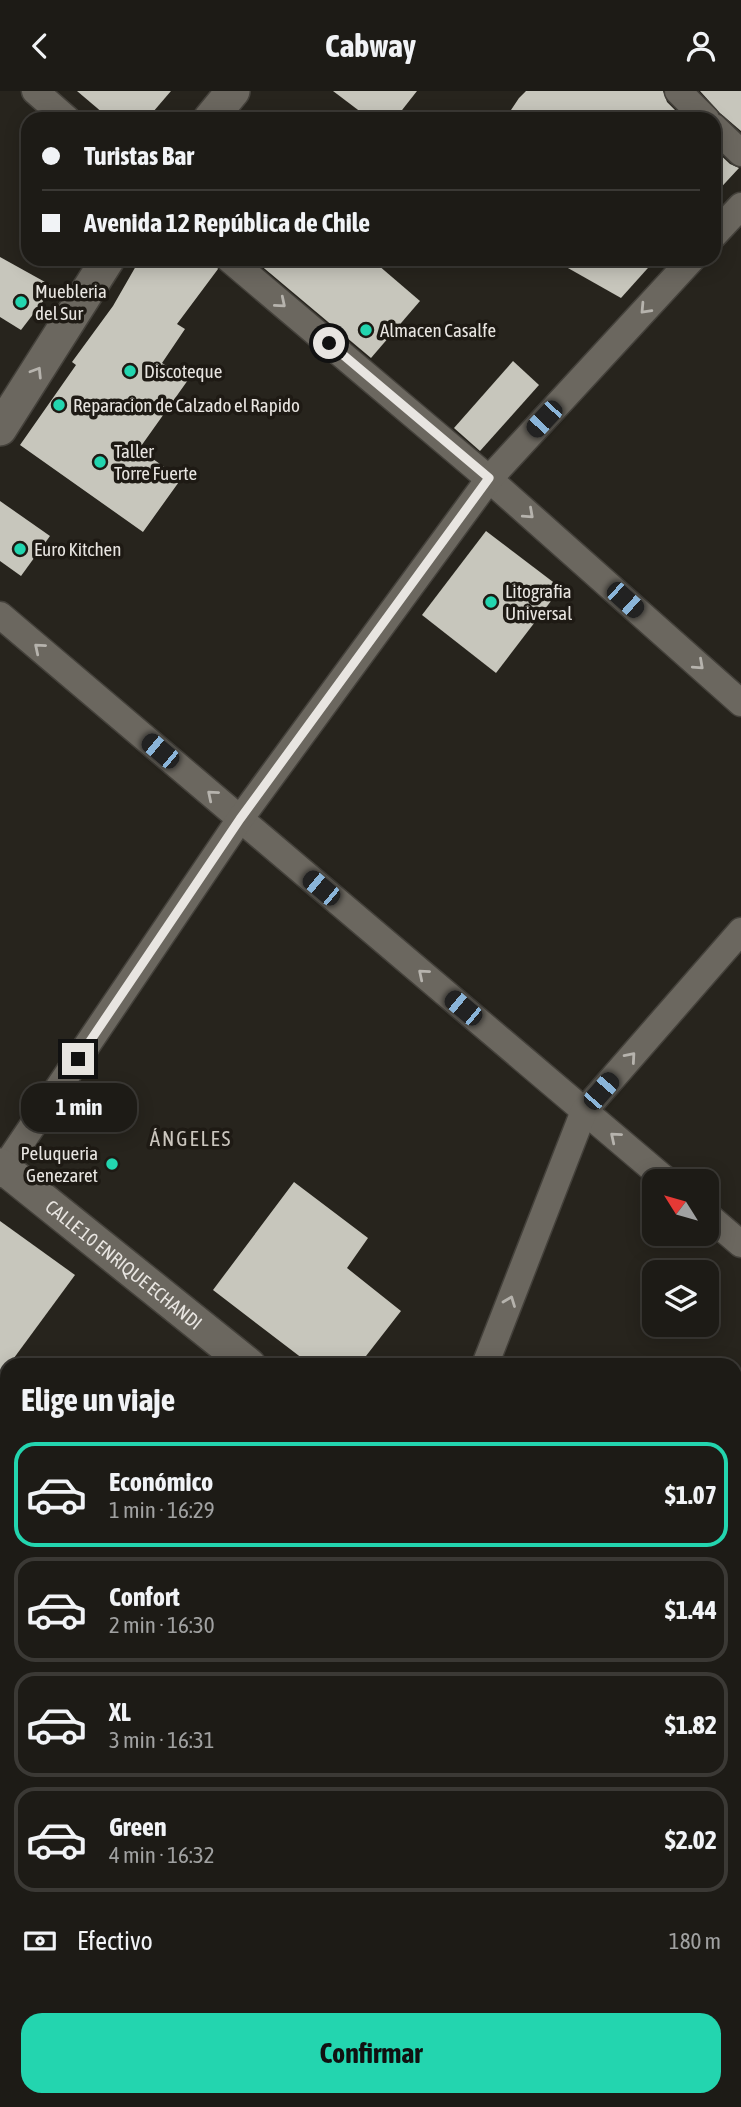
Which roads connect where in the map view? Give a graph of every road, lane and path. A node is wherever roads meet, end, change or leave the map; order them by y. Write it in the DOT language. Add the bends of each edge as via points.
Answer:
graph roads {
  1 [pos="35,91"];
  2 [pos="233,91"];
  3 [pos="678,91"];
  4 [pos="58,112"];
  5 [pos="216,112"];
  6 [pos="699,112"];
  7 [pos="721,134"];
  8 [pos="741,153"];
  9 [pos="741,206"];
  10 [pos="721,227"];
  11 [pos="104,266"];
  12 [pos="237,266"];
  13 [pos="686,266"];
  14 [pos="0,429"];
  15 [pos="489,478"];
  16 [pos="0,615"];
  17 [pos="741,703"];
  18 [pos="240,819"];
  19 [pos="741,931"];
  20 [pos="584,1111"];
  21 [pos="1,1169"];
  22 [pos="653,1169"];
  23 [pos="719,1225"];
  24 [pos="741,1244"];
  25 [pos="240,1358"];
  26 [pos="488,1358"];
  1 -- 4 [label="street"];
  2 -- 5 [label="street"];
  3 -- 6 [label="street"];
  7 -- 8 [label="street"];
  9 -- 10 [label="street"];
  14 -- 11 [label="street, one-way"];
  12 -- 15 [label="street, one-way"];
  13 -- 15 [label="street, one-way"];
  15 -- 17 [label="street, one-way"];
  15 -- 18 [label="street"];
  18 -- 16 [label="street, one-way"];
  20 -- 18 [label="street, one-way"];
  18 -- 21 [label="street"];
  20 -- 19 [label="street, one-way"];
  22 -- 20 [label="street, one-way"];
  26 -- 20 [label="street, one-way"];
  21 -- 25 [label="street, CALLE 10 ENRIQUE ECHANDI"];
  23 -- 24 [label="street"];
}
